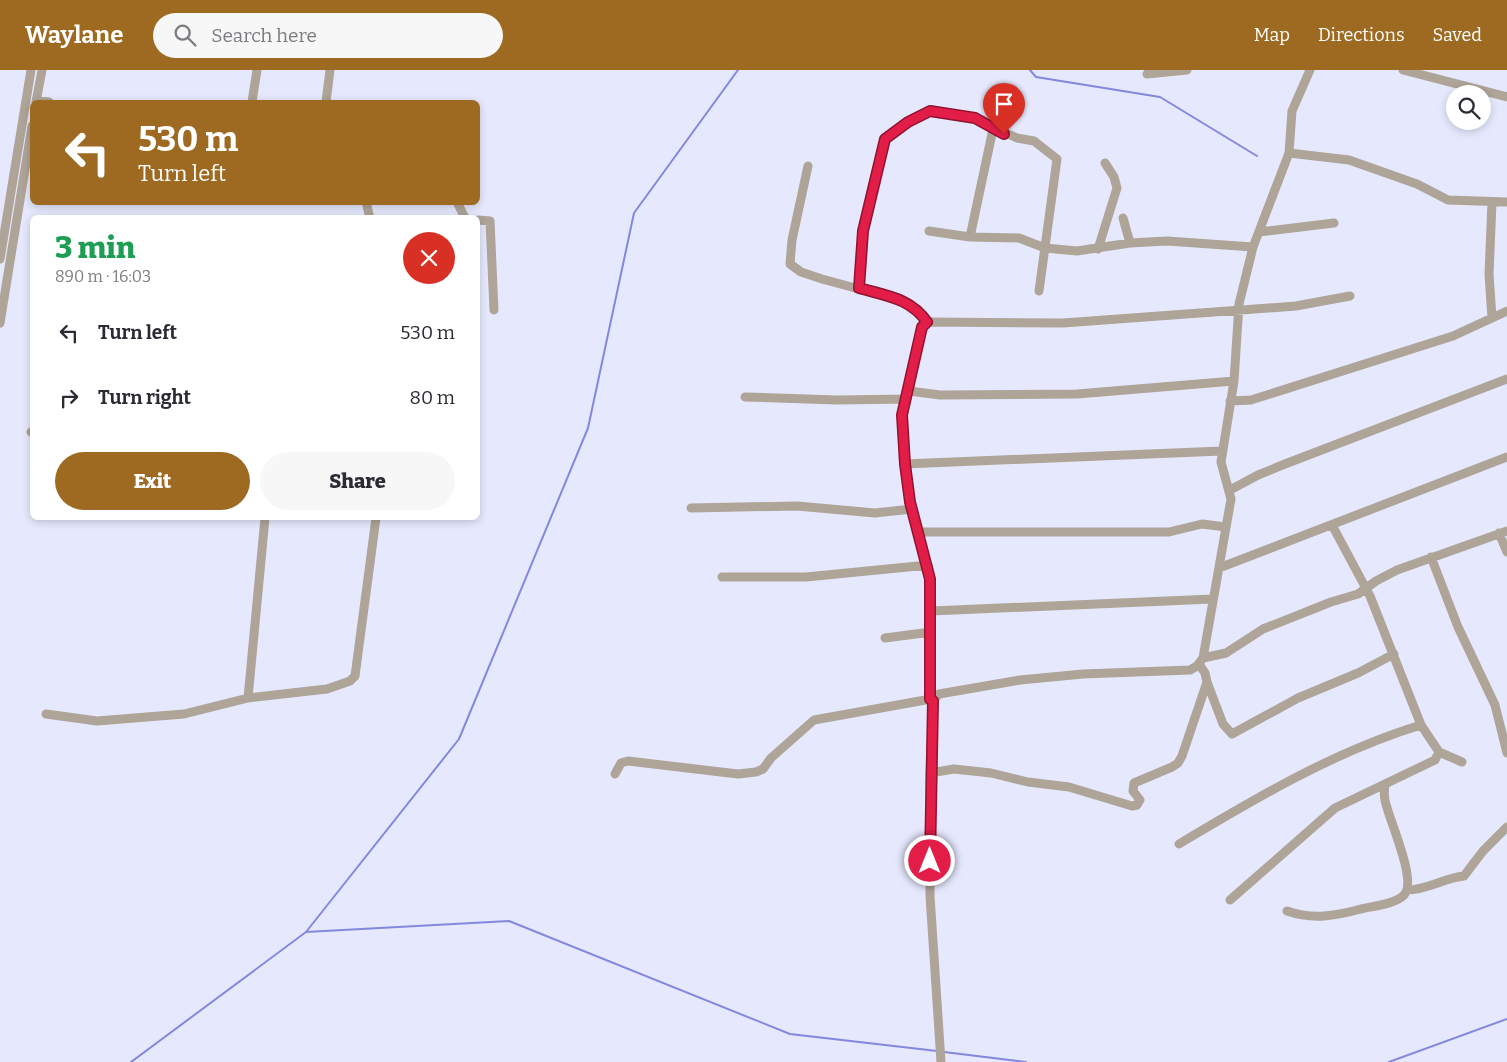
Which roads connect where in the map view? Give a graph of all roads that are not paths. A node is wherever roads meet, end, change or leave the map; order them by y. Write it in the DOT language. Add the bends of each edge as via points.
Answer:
graph roads {
  1 [pos="31,70"];
  2 [pos="42,70"];
  3 [pos="257,70"];
  4 [pos="330,70"];
  5 [pos="1187,70"];
  6 [pos="1310,70"];
  7 [pos="1403,70"];
  8 [pos="1147,74"];
  9 [pos="1507,97"];
  10 [pos="36,100"];
  11 [pos="252,100"];
  12 [pos="326,100"];
  13 [pos="992,129"];
  14 [pos="30,138"];
  15 [pos="1289,153"];
  16 [pos="1105,163"];
  17 [pos="808,166"];
  18 [pos="1492,202"];
  19 [pos="1507,202"];
  20 [pos="1123,218"];
  21 [pos="480,220"];
  22 [pos="1334,223"];
  23 [pos="929,231"];
  24 [pos="1259,232"];
  25 [pos="970,237"];
  26 [pos="1130,243"];
  27 [pos="1253,247"];
  28 [pos="1045,248"];
  29 [pos="1098,249"];
  30 [pos="0,259"];
  31 [pos="859,288"];
  32 [pos="1039,291"];
  33 [pos="1350,296"];
  34 [pos="1239,309"];
  35 [pos="494,310"];
  36 [pos="1507,311"];
  37 [pos="1492,318"];
  38 [pos="927,322"];
  39 [pos="0,323"];
  40 [pos="1234,381"];
  41 [pos="1506,383"];
  42 [pos="908,395"];
  43 [pos="745,397"];
  44 [pos="1230,401"];
  45 [pos="1222,451"];
  46 [pos="1507,457"];
  47 [pos="905,464"];
  48 [pos="1230,490"];
  49 [pos="691,508"];
  50 [pos="912,509"];
  51 [pos="265,520"];
  52 [pos="376,520"];
  53 [pos="1332,525"];
  54 [pos="1226,527"];
  55 [pos="918,532"];
  56 [pos="1503,532"];
  57 [pos="1507,552"];
  58 [pos="1432,557"];
  59 [pos="928,565"];
  60 [pos="1219,568"];
  61 [pos="722,577"];
  62 [pos="1366,588"];
  63 [pos="1213,598"];
  64 [pos="931,611"];
  65 [pos="931,632"];
  66 [pos="885,638"];
  67 [pos="1394,654"];
  68 [pos="1201,661"];
  69 [pos="1207,682"];
  70 [pos="248,698"];
  71 [pos="932,700"];
  72 [pos="46,714"];
  73 [pos="1421,725"];
  74 [pos="1439,752"];
  75 [pos="1507,753"];
  76 [pos="1462,762"];
  77 [pos="930,773"];
  78 [pos="615,774"];
  79 [pos="1384,785"];
  80 [pos="1507,827"];
  81 [pos="1179,844"];
  82 [pos="1408,890"];
  83 [pos="1230,900"];
  84 [pos="1287,910"];
  85 [pos="941,1062"];
  1 -- 30 [label="street"];
  2 -- 10 [label="street"];
  3 -- 11 [label="street"];
  4 -- 12 [label="street"];
  5 -- 8 [label="street"];
  6 -- 15 [label="street" via="1292,111"];
  7 -- 9 [label="street"];
  13 -- 25 [label="street"];
  13 -- 28 [label="street" via="1034,141 1057,159"];
  13 -- 31 [label="street" via="975,118 930,111 885,139 863,231"];
  14 -- 39 [label="street"];
  15 -- 18 [label="street" via="1349,160 1417,184 1448,200"];
  15 -- 24 [label="street"];
  16 -- 29 [label="street" via="1117,188"];
  17 -- 31 [label="street" via="790,264 800,272"];
  18 -- 19 [label="street"];
  18 -- 37 [label="street" via="1489,274"];
  20 -- 26 [label="street"];
  21 -- 35 [label="street" via="490,220"];
  22 -- 24 [label="street"];
  23 -- 25 [label="street"];
  24 -- 27 [label="street"];
  25 -- 28 [label="street" via="1019,238"];
  26 -- 27 [label="street"];
  26 -- 29 [label="street"];
  27 -- 34 [label="street"];
  28 -- 29 [label="street"];
  28 -- 32 [label="street"];
  31 -- 38 [label="street" via="907,302"];
  33 -- 34 [label="street" via="1296,306"];
  34 -- 38 [label="street" via="1063,324"];
  34 -- 40 [label="street"];
  36 -- 37 [label="street"];
  37 -- 44 [label="street" via="1453,336 1295,387 1251,400"];
  38 -- 42 [label="street" via="922,327"];
  40 -- 42 [label="street" via="1078,394"];
  40 -- 44 [label="street"];
  41 -- 48 [label="street" via="1258,474"];
  42 -- 43 [label="street" via="837,400"];
  42 -- 47 [label="street" via="902,415"];
  44 -- 45 [label="street"];
  45 -- 47 [label="street"];
  45 -- 48 [label="street" via="1222,470"];
  46 -- 53 [label="street"];
  47 -- 50 [label="street"];
  48 -- 54 [label="street"];
  49 -- 50 [label="street" via="796,506 875,513"];
  50 -- 55 [label="street"];
  51 -- 70 [label="street"];
  52 -- 70 [label="street" via="355,676 327,690"];
  53 -- 60 [label="street"];
  53 -- 62 [label="street"];
  54 -- 55 [label="street" via="1202,524 1169,532"];
  54 -- 60 [label="street"];
  55 -- 59 [label="street"];
  56 -- 57 [label="street"];
  56 -- 58 [label="street"];
  58 -- 62 [label="street" via="1397,570"];
  58 -- 75 [label="street" via="1458,627 1495,705"];
  59 -- 61 [label="street" via="806,576"];
  59 -- 64 [label="street"];
  60 -- 63 [label="street"];
  62 -- 67 [label="street"];
  62 -- 68 [label="street" via="1358,594 1263,629 1226,653"];
  63 -- 64 [label="street"];
  63 -- 68 [label="street"];
  64 -- 65 [label="street"];
  65 -- 66 [label="street"];
  65 -- 71 [label="street"];
  67 -- 69 [label="street" via="1298,698 1232,734 1223,724"];
  67 -- 73 [label="street"];
  68 -- 69 [label="street"];
  68 -- 71 [label="street" via="1190,670 1020,680 939,694"];
  69 -- 77 [label="street" via="1182,756 1172,767 1134,784 1133,791 1140,800 1132,806 1068,788 984,771 954,769"];
  70 -- 72 [label="street" via="184,714 97,721"];
  71 -- 77 [label="street"];
  71 -- 78 [label="street" via="814,720 756,772 738,774 628,761 622,763"];
  73 -- 74 [label="street"];
  73 -- 81 [label="street" via="1335,758 1239,808"];
  74 -- 76 [label="street"];
  74 -- 79 [label="street" via="1435,760"];
  77 -- 85 [label="street" via="930,896"];
  79 -- 82 [label="street" via="1384,798 1402,853"];
  79 -- 83 [label="street" via="1334,808"];
  80 -- 82 [label="street" via="1483,850 1464,876"];
  82 -- 84 [label="street" via="1392,901 1329,917 1302,916"];
}
